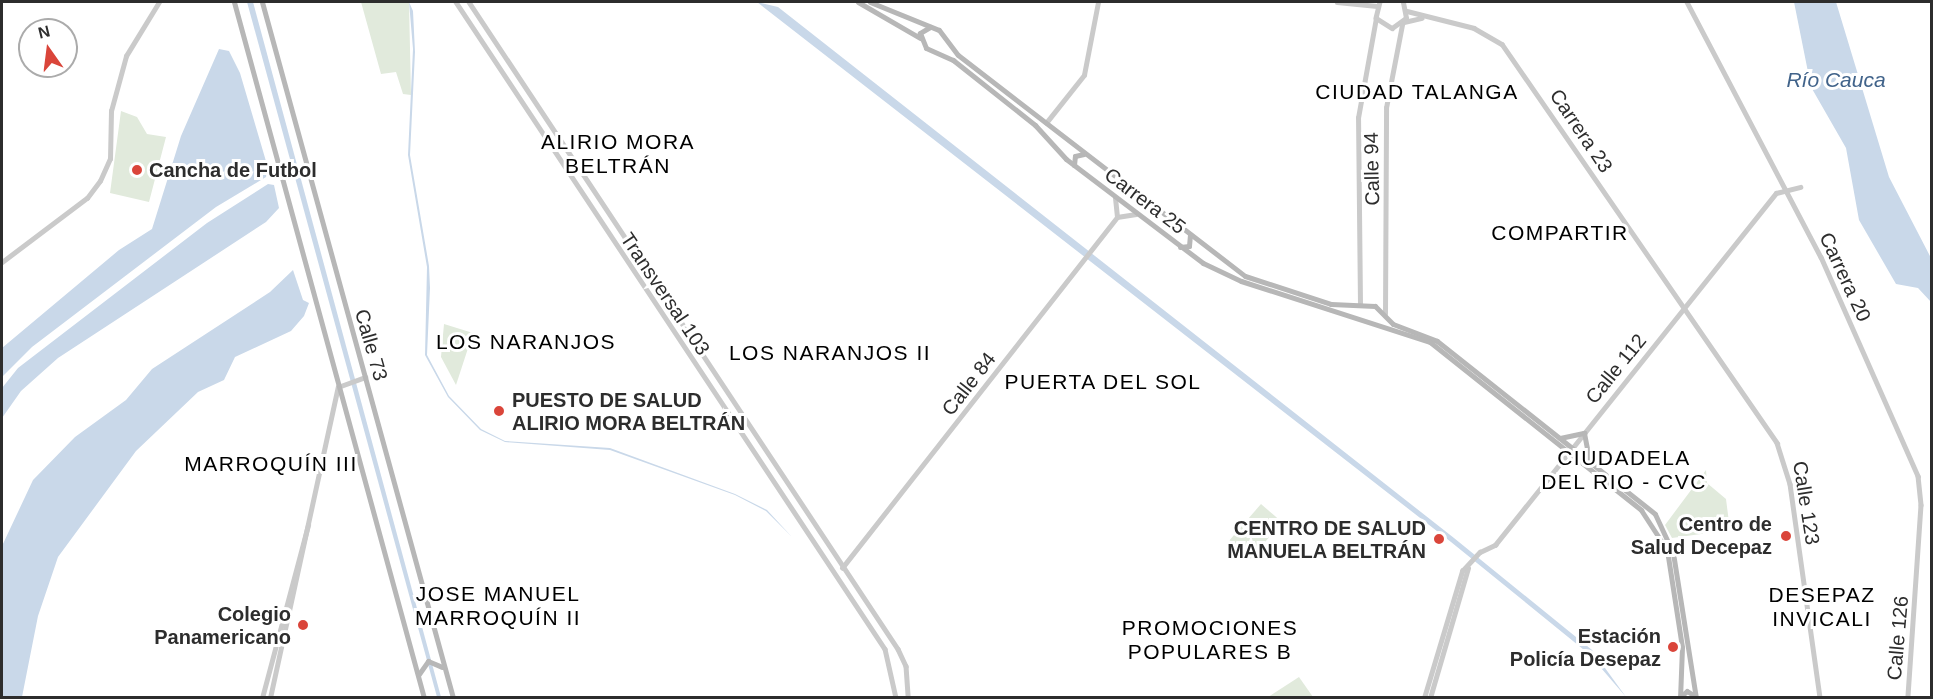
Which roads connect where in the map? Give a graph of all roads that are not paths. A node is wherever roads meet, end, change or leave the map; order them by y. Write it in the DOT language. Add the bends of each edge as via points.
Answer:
graph roads {
  1 [pos="159,2"];
  2 [pos="234,2"];
  3 [pos="262,2"];
  4 [pos="456,2"];
  5 [pos="469,2"];
  6 [pos="858,2"];
  7 [pos="870,2"];
  8 [pos="1098,2"];
  9 [pos="1337,2"];
  10 [pos="1687,2"];
  11 [pos="1378,4"];
  12 [pos="1405,5"];
  13 [pos="1365,7"];
  14 [pos="1376,17"];
  15 [pos="1422,18"];
  16 [pos="1403,23"];
  17 [pos="930,27"];
  18 [pos="920,38"];
  19 [pos="949,44"];
  20 [pos="942,54"];
  21 [pos="1046,123"];
  22 [pos="1085,154"];
  23 [pos="1075,166"];
  24 [pos="1800,187"];
  25 [pos="1785,188"];
  26 [pos="1115,198"];
  27 [pos="1136,214"];
  28 [pos="1117,217"];
  29 [pos="618,229"];
  30 [pos="1188,233"];
  31 [pos="608,235"];
  32 [pos="623,237"];
  33 [pos="613,243"];
  34 [pos="1179,246"];
  35 [pos="2,262"];
  36 [pos="1359,306"];
  37 [pos="1684,307"];
  38 [pos="1385,315"];
  39 [pos="1360,318"];
  40 [pos="1374,324"];
  41 [pos="363,377"];
  42 [pos="342,383"];
  43 [pos="1584,433"];
  44 [pos="1560,438"];
  45 [pos="1570,450"];
  46 [pos="1592,463"];
  47 [pos="808,517"];
  48 [pos="799,523"];
  49 [pos="308,525"];
  50 [pos="823,539"];
  51 [pos="813,545"];
  52 [pos="1469,564"];
  53 [pos="842,568"];
  54 [pos="1917,582"];
  55 [pos="1681,614"];
  56 [pos="444,670"];
  57 [pos="419,678"];
  58 [pos="1680,697"];
  59 [pos="1696,697"];
  60 [pos="262,698"];
  61 [pos="270,698"];
  62 [pos="424,698"];
  63 [pos="453,698"];
  64 [pos="896,698"];
  65 [pos="908,698"];
  66 [pos="1424,698"];
  67 [pos="1430,698"];
  68 [pos="1820,698"];
  69 [pos="1908,698"];
  1 -- 35 [label="street" via="130,43 111,111 110,159 99,180 87,198"];
  2 -- 42 [label="main road, Calle 73"];
  3 -- 41 [label="main road, Calle 73"];
  4 -- 31 [label="street, Transversal 103"];
  5 -- 29 [label="street, Transversal 103"];
  6 -- 18 [label="main road"];
  7 -- 17 [label="main road"];
  8 -- 21 [label="street" via="1084,75"];
  9 -- 13 [label="street"];
  10 -- 25 [label="street, Carrera 20"];
  11 -- 13 [label="street"];
  11 -- 14 [label="street, Calle 94"];
  12 -- 15 [label="street, Carrera 23"];
  12 -- 16 [label="street, Calle 94"];
  13 -- 14 [label="street"];
  14 -- 16 [label="street" via="1387,28"];
  14 -- 36 [label="street, Calle 94" via="1358,118"];
  15 -- 16 [label="street, Carrera 23"];
  15 -- 37 [label="street, Carrera 23" via="1474,28 1502,44"];
  16 -- 38 [label="street, Calle 94" via="1386,108"];
  17 -- 18 [label="main road"];
  17 -- 19 [label="main road, Carrera 25"];
  18 -- 20 [label="main road, Carrera 25" via="929,51"];
  19 -- 20 [label="main road"];
  19 -- 21 [label="main road, Carrera 25"];
  20 -- 23 [label="main road, Carrera 25" via="1035,125"];
  21 -- 22 [label="main road, Carrera 25"];
  22 -- 23 [label="main road" via="1075,156"];
  22 -- 30 [label="main road, Carrera 25"];
  23 -- 26 [label="main road, Carrera 25"];
  24 -- 25 [label="street"];
  25 -- 37 [label="street, Calle 112"];
  25 -- 54 [label="street, Carrera 20" via="1918,476"];
  26 -- 27 [label="main road, Carrera 25"];
  26 -- 28 [label="street"];
  27 -- 28 [label="street"];
  27 -- 34 [label="main road, Carrera 25"];
  28 -- 53 [label="street, Calle 84"];
  29 -- 31 [label="street"];
  29 -- 32 [label="street, Transversal 103"];
  30 -- 34 [label="main road" via="1190,244"];
  30 -- 36 [label="main road, Carrera 25" via="1245,276 1331,304"];
  31 -- 33 [label="street, Transversal 103"];
  32 -- 33 [label="street"];
  32 -- 47 [label="street, Transversal 103"];
  33 -- 48 [label="street, Transversal 103"];
  34 -- 39 [label="main road, Carrera 25" via="1231,278"];
  36 -- 38 [label="main road, Carrera 25" via="1376,306"];
  36 -- 39 [label="main road"];
  37 -- 43 [label="street, Calle 112"];
  37 -- 68 [label="street, Calle 123" via="1784,456"];
  38 -- 40 [label="main road"];
  38 -- 44 [label="main road" via="1437,341"];
  39 -- 40 [label="main road, Carrera 25"];
  40 -- 45 [label="main road" via="1430,342"];
  41 -- 42 [label="street"];
  41 -- 56 [label="main road, Calle 73"];
  42 -- 49 [label="street"];
  42 -- 57 [label="main road, Calle 73"];
  43 -- 44 [label="main road"];
  43 -- 45 [label="street, Calle 112"];
  43 -- 46 [label="main road"];
  44 -- 45 [label="main road"];
  45 -- 46 [label="main road"];
  45 -- 52 [label="street, Calle 112" via="1494,545"];
  45 -- 55 [label="main road" via="1641,510 1658,531 1667,550"];
  46 -- 55 [label="main road" via="1663,526"];
  47 -- 48 [label="street" via="807,523"];
  47 -- 50 [label="street, Transversal 103"];
  48 -- 51 [label="street, Transversal 103"];
  49 -- 60 [label="street"];
  49 -- 61 [label="street"];
  50 -- 51 [label="street" via="815,537"];
  50 -- 53 [label="street, Transversal 103"];
  51 -- 64 [label="street, Transversal 103" via="885,649"];
  52 -- 66 [label="street, Calle 112" via="1456,584"];
  52 -- 67 [label="street, Calle 112"];
  53 -- 65 [label="street, Transversal 103" via="904,658"];
  54 -- 69 [label="street, Calle 126"];
  55 -- 58 [label="main road"];
  55 -- 59 [label="main road"];
  56 -- 57 [label="main road" via="437,662 422,665"];
  56 -- 63 [label="main road, Calle 73"];
  57 -- 62 [label="main road, Calle 73"];
  58 -- 59 [label="main road" via="1689,691"];
}
